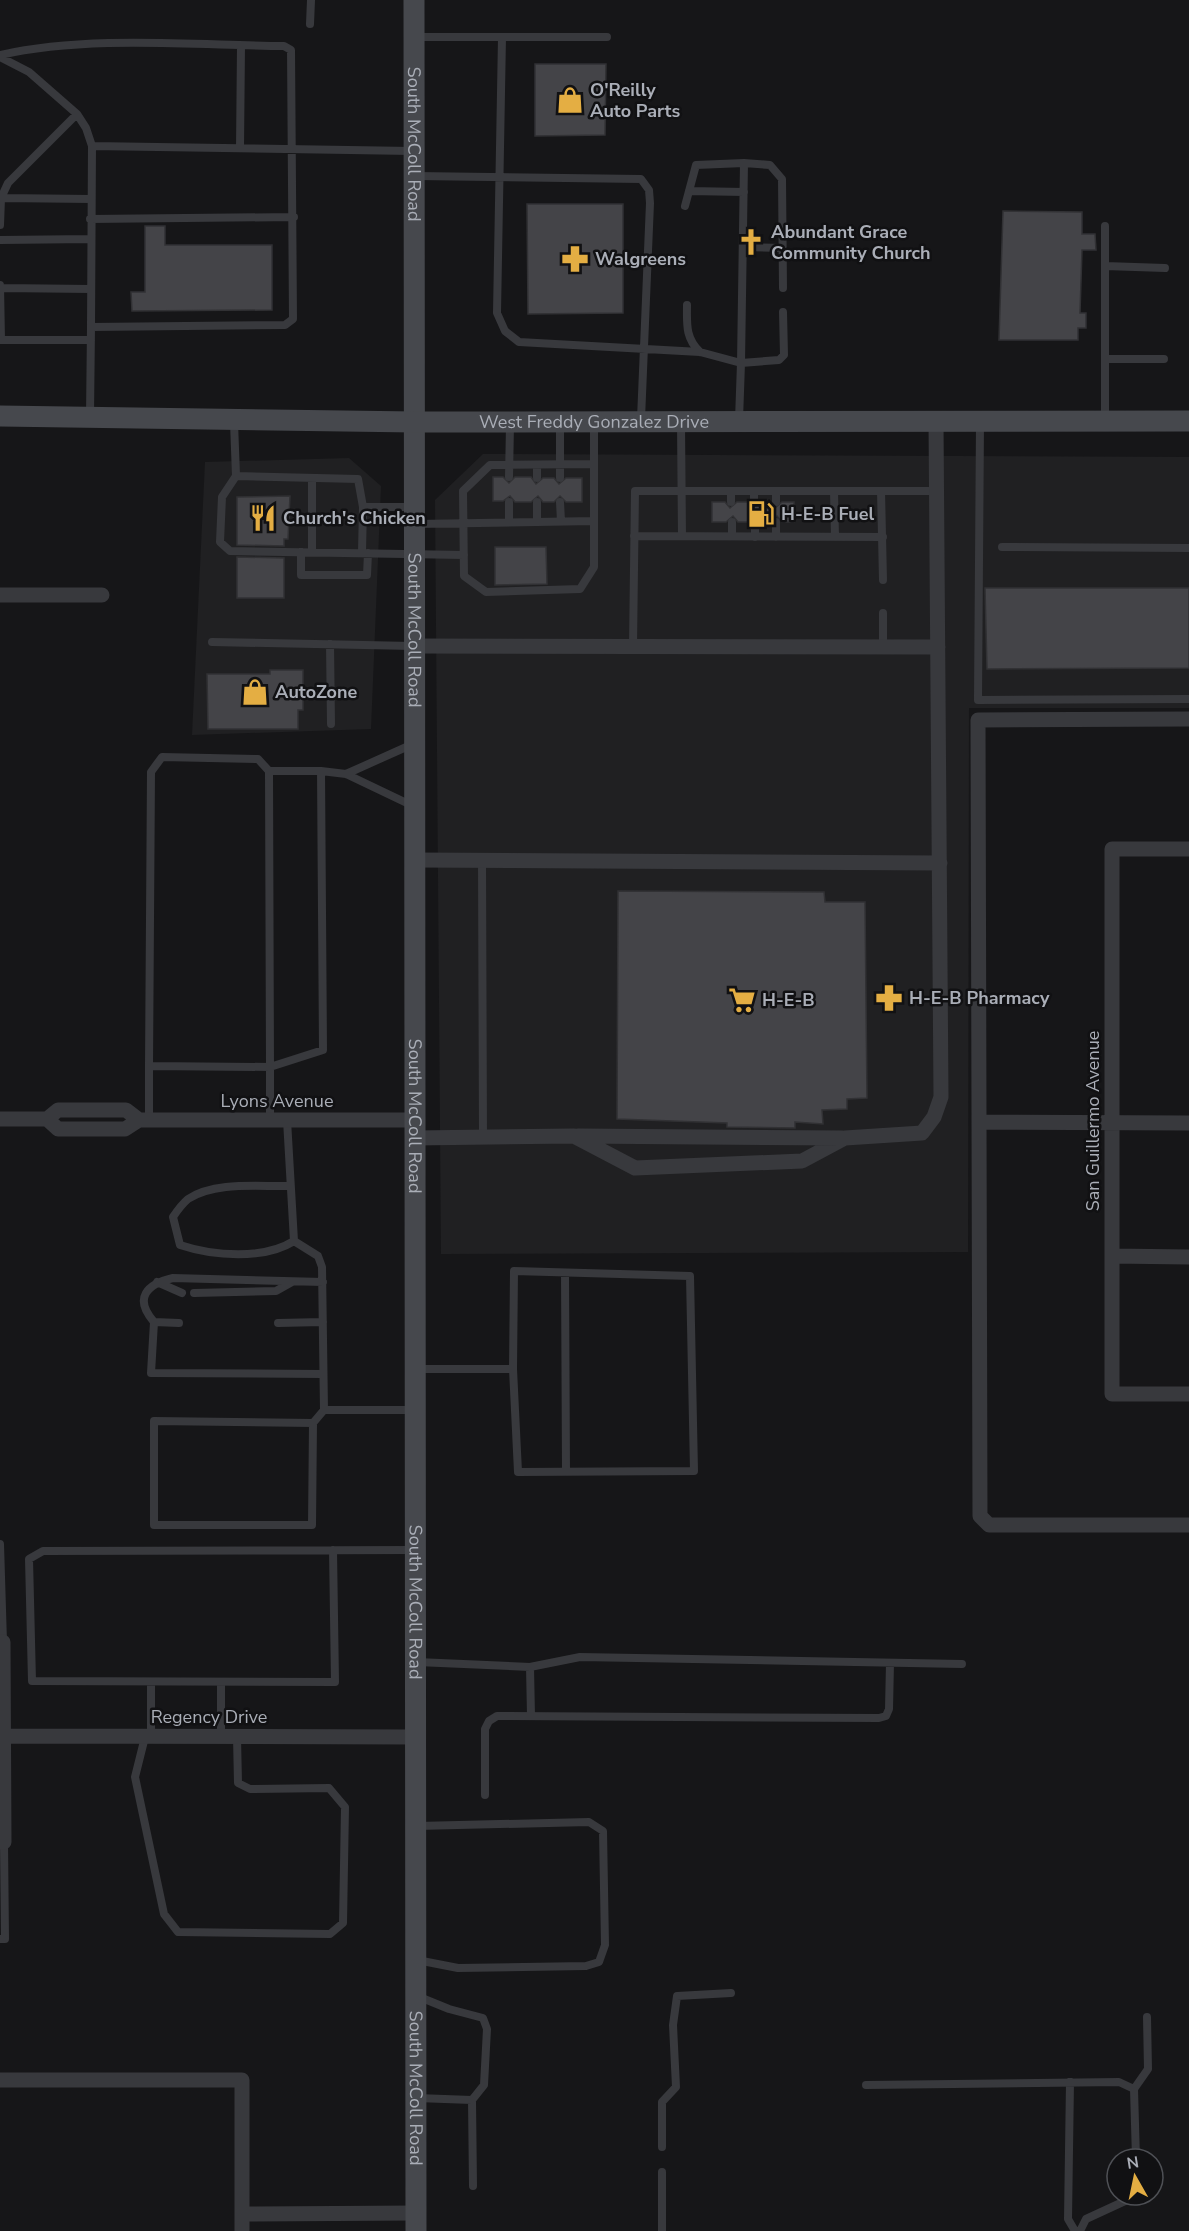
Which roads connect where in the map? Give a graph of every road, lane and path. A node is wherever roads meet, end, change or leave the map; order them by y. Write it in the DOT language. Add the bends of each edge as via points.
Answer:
graph roads {
  1 [pos="311,0"];
  2 [pos="414,0"];
  3 [pos="310,24"];
  4 [pos="608,36"];
  5 [pos="414,37"];
  6 [pos="502,37"];
  7 [pos="241,46"];
  8 [pos="0,56"];
  9 [pos="77,114"];
  10 [pos="92,146"];
  11 [pos="240,148"];
  12 [pos="293,150"];
  13 [pos="414,151"];
  14 [pos="744,163"];
  15 [pos="414,176"];
  16 [pos="500,177"];
  17 [pos="689,191"];
  18 [pos="744,192"];
  19 [pos="2,198"];
  20 [pos="91,199"];
  21 [pos="685,207"];
  22 [pos="294,217"];
  23 [pos="90,219"];
  24 [pos="0,225"];
  25 [pos="1105,226"];
  26 [pos="91,239"];
  27 [pos="0,240"];
  28 [pos="743,247"];
  29 [pos="783,248"];
  30 [pos="1105,266"];
  31 [pos="1165,268"];
  32 [pos="0,286"];
  33 [pos="783,288"];
  34 [pos="91,289"];
  35 [pos="687,305"];
  36 [pos="783,312"];
  37 [pos="92,327"];
  38 [pos="1,340"];
  39 [pos="91,340"];
  40 [pos="643,348"];
  41 [pos="700,352"];
  42 [pos="1105,359"];
  43 [pos="1164,359"];
  44 [pos="741,363"];
  45 [pos="0,416"];
  46 [pos="90,416"];
  47 [pos="234,418"];
  48 [pos="641,421"];
  49 [pos="680,421"];
  50 [pos="936,421"];
  51 [pos="980,421"];
  52 [pos="1105,421"];
  53 [pos="1189,421"];
  54 [pos="415,422"];
  55 [pos="510,422"];
  56 [pos="560,422"];
  57 [pos="594,422"];
  58 [pos="739,422"];
  59 [pos="594,464"];
  60 [pos="509,465"];
  61 [pos="537,465"];
  62 [pos="560,465"];
  63 [pos="236,476"];
  64 [pos="509,477"];
  65 [pos="312,478"];
  66 [pos="537,478"];
  67 [pos="560,478"];
  68 [pos="682,491"];
  69 [pos="731,491"];
  70 [pos="754,491"];
  71 [pos="776,491"];
  72 [pos="834,491"];
  73 [pos="881,491"];
  74 [pos="937,491"];
  75 [pos="731,501"];
  76 [pos="509,502"];
  77 [pos="537,502"];
  78 [pos="560,502"];
  79 [pos="754,502"];
  80 [pos="776,502"];
  81 [pos="363,507"];
  82 [pos="415,515"];
  83 [pos="537,521"];
  84 [pos="561,521"];
  85 [pos="594,521"];
  86 [pos="463,522"];
  87 [pos="509,522"];
  88 [pos="732,522"];
  89 [pos="755,522"];
  90 [pos="776,522"];
  91 [pos="634,536"];
  92 [pos="682,536"];
  93 [pos="732,536"];
  94 [pos="755,537"];
  95 [pos="776,537"];
  96 [pos="835,537"];
  97 [pos="883,537"];
  98 [pos="1002,547"];
  99 [pos="1189,549"];
  100 [pos="302,552"];
  101 [pos="312,552"];
  102 [pos="365,553"];
  103 [pos="415,554"];
  104 [pos="464,555"];
  105 [pos="883,580"];
  106 [pos="102,595"];
  107 [pos="0,596"];
  108 [pos="883,613"];
  109 [pos="212,642"];
  110 [pos="330,644"];
  111 [pos="415,646"];
  112 [pos="633,646"];
  113 [pos="883,647"];
  114 [pos="938,647"];
  115 [pos="1189,699"];
  116 [pos="978,700"];
  117 [pos="1189,719"];
  118 [pos="978,720"];
  119 [pos="331,724"];
  120 [pos="415,743"];
  121 [pos="269,771"];
  122 [pos="321,771"];
  123 [pos="346,774"];
  124 [pos="415,806"];
  125 [pos="1189,849"];
  126 [pos="415,860"];
  127 [pos="482,861"];
  128 [pos="940,863"];
  129 [pos="149,1066"];
  130 [pos="270,1067"];
  131 [pos="0,1119"];
  132 [pos="144,1120"];
  133 [pos="287,1120"];
  134 [pos="270,1121"];
  135 [pos="980,1122"];
  136 [pos="1113,1123"];
  137 [pos="1189,1123"];
  138 [pos="415,1129"];
  139 [pos="574,1136"];
  140 [pos="483,1137"];
  141 [pos="845,1138"];
  142 [pos="290,1186"];
  143 [pos="294,1241"];
  144 [pos="1112,1256"];
  145 [pos="1189,1257"];
  146 [pos="565,1273"];
  147 [pos="293,1281"];
  148 [pos="157,1282"];
  149 [pos="322,1282"];
  150 [pos="182,1293"];
  151 [pos="194,1293"];
  152 [pos="154,1322"];
  153 [pos="323,1322"];
  154 [pos="179,1323"];
  155 [pos="278,1323"];
  156 [pos="415,1369"];
  157 [pos="513,1369"];
  158 [pos="323,1374"];
  159 [pos="1189,1394"];
  160 [pos="324,1410"];
  161 [pos="415,1410"];
  162 [pos="313,1423"];
  163 [pos="566,1471"];
  164 [pos="1189,1525"];
  165 [pos="0,1544"];
  166 [pos="333,1550"];
  167 [pos="415,1550"];
  168 [pos="1,1642"];
  169 [pos="416,1662"];
  170 [pos="890,1663"];
  171 [pos="962,1664"];
  172 [pos="530,1667"];
  173 [pos="221,1682"];
  174 [pos="151,1683"];
  175 [pos="531,1716"];
  176 [pos="3,1736"];
  177 [pos="148,1737"];
  178 [pos="221,1737"];
  179 [pos="237,1737"];
  180 [pos="415,1737"];
  181 [pos="485,1795"];
  182 [pos="416,1826"];
  183 [pos="2,1842"];
  184 [pos="0,1939"];
  185 [pos="416,1960"];
  186 [pos="731,1993"];
  187 [pos="416,1996"];
  188 [pos="1147,2017"];
  189 [pos="0,2080"];
  190 [pos="1070,2082"];
  191 [pos="866,2085"];
  192 [pos="1134,2089"];
  193 [pos="416,2098"];
  194 [pos="472,2100"];
  195 [pos="662,2147"];
  196 [pos="1136,2147"];
  197 [pos="662,2172"];
  198 [pos="473,2187"];
  199 [pos="1111,2207"];
  200 [pos="242,2214"];
  201 [pos="416,2222"];
  202 [pos="242,2231"];
  203 [pos="662,2231"];
  204 [pos="1075,2231"];
  205 [pos="1080,2231"];
  1 -- 3 [label="lane"];
  2 -- 5 [label="main road, South McColl Road"];
  4 -- 6 [label="lane"];
  5 -- 6 [label="lane"];
  5 -- 13 [label="main road, South McColl Road"];
  6 -- 16 [label="lane"];
  7 -- 8 [label="lane" via="54,45"];
  7 -- 11 [label="lane"];
  7 -- 12 [label="lane" via="284,46 291,50"];
  8 -- 9 [label="lane" via="28,72"];
  9 -- 10 [label="lane"];
  9 -- 19 [label="lane" via="8,183"];
  10 -- 11 [label="lane"];
  10 -- 20 [label="lane"];
  11 -- 12 [label="lane"];
  12 -- 13 [label="lane"];
  12 -- 22 [label="lane"];
  13 -- 15 [label="main road, South McColl Road"];
  14 -- 17 [label="lane" via="696,165"];
  14 -- 18 [label="lane"];
  14 -- 29 [label="lane" via="771,165 782,179"];
  15 -- 16 [label="lane"];
  15 -- 54 [label="main road, South McColl Road"];
  16 -- 40 [label="lane" via="497,314 505,331 519,342"];
  16 -- 40 [label="lane" via="641,179 649,190 650,203"];
  17 -- 18 [label="lane"];
  17 -- 21 [label="lane"];
  18 -- 28 [label="lane"];
  19 -- 20 [label="lane"];
  19 -- 24 [label="lane"];
  20 -- 23 [label="lane"];
  22 -- 23 [label="lane"];
  22 -- 37 [label="lane" via="291,322"];
  23 -- 26 [label="lane"];
  25 -- 30 [label="lane"];
  26 -- 27 [label="lane"];
  26 -- 34 [label="lane"];
  28 -- 29 [label="lane"];
  28 -- 44 [label="lane"];
  29 -- 33 [label="lane"];
  30 -- 31 [label="lane"];
  30 -- 42 [label="lane"];
  32 -- 34 [label="lane"];
  32 -- 38 [label="lane"];
  34 -- 37 [label="lane"];
  35 -- 41 [label="lane" via="687,330 691,344"];
  36 -- 44 [label="lane" via="784,355 779,360"];
  37 -- 39 [label="lane"];
  38 -- 39 [label="lane"];
  39 -- 46 [label="lane"];
  40 -- 41 [label="lane"];
  40 -- 48 [label="lane"];
  41 -- 44 [label="lane"];
  42 -- 43 [label="lane"];
  42 -- 52 [label="lane"];
  44 -- 58 [label="lane"];
  45 -- 46 [label="main road, West Freddy Gonzalez Drive"];
  46 -- 47 [label="main road, West Freddy Gonzalez Drive"];
  47 -- 54 [label="main road, West Freddy Gonzalez Drive"];
  47 -- 63 [label="lane"];
  48 -- 49 [label="main road, West Freddy Gonzalez Drive"];
  48 -- 57 [label="main road, West Freddy Gonzalez Drive"];
  49 -- 58 [label="main road, West Freddy Gonzalez Drive"];
  49 -- 68 [label="lane"];
  50 -- 51 [label="main road, West Freddy Gonzalez Drive"];
  50 -- 58 [label="main road, West Freddy Gonzalez Drive"];
  50 -- 74 [label="street"];
  51 -- 52 [label="main road, West Freddy Gonzalez Drive"];
  51 -- 116 [label="lane"];
  52 -- 53 [label="main road, West Freddy Gonzalez Drive"];
  54 -- 55 [label="main road, West Freddy Gonzalez Drive"];
  54 -- 82 [label="main road, South McColl Road"];
  55 -- 56 [label="main road, West Freddy Gonzalez Drive"];
  55 -- 60 [label="lane"];
  56 -- 57 [label="main road, West Freddy Gonzalez Drive"];
  56 -- 62 [label="lane"];
  57 -- 59 [label="lane"];
  59 -- 62 [label="lane"];
  59 -- 85 [label="lane"];
  60 -- 61 [label="lane"];
  60 -- 64 [label="lane"];
  60 -- 86 [label="lane" via="489,465 464,491"];
  61 -- 62 [label="lane"];
  61 -- 66 [label="lane"];
  62 -- 67 [label="lane"];
  63 -- 65 [label="lane"];
  63 -- 100 [label="lane" via="222,497 220,542 230,551"];
  65 -- 81 [label="lane" via="358,479"];
  65 -- 101 [label="lane"];
  68 -- 69 [label="lane"];
  68 -- 91 [label="lane" via="635,491"];
  68 -- 92 [label="lane"];
  69 -- 70 [label="lane"];
  69 -- 75 [label="lane"];
  70 -- 71 [label="lane"];
  70 -- 79 [label="lane"];
  71 -- 72 [label="lane"];
  71 -- 80 [label="lane"];
  72 -- 73 [label="lane"];
  72 -- 96 [label="lane"];
  73 -- 74 [label="lane"];
  73 -- 97 [label="lane"];
  74 -- 114 [label="street"];
  76 -- 87 [label="lane"];
  77 -- 83 [label="lane"];
  78 -- 84 [label="lane"];
  81 -- 82 [label="lane"];
  81 -- 102 [label="lane"];
  82 -- 86 [label="lane"];
  82 -- 103 [label="main road, South McColl Road"];
  83 -- 84 [label="lane"];
  83 -- 87 [label="lane"];
  84 -- 85 [label="lane"];
  85 -- 104 [label="lane" via="594,567 580,589 486,592 464,576"];
  86 -- 87 [label="lane"];
  86 -- 104 [label="lane"];
  88 -- 93 [label="lane"];
  89 -- 94 [label="lane"];
  90 -- 95 [label="lane"];
  91 -- 92 [label="lane"];
  91 -- 112 [label="lane"];
  92 -- 93 [label="lane"];
  93 -- 94 [label="lane"];
  94 -- 95 [label="lane"];
  95 -- 96 [label="lane"];
  96 -- 97 [label="lane"];
  97 -- 105 [label="lane"];
  98 -- 99 [label="lane"];
  100 -- 101 [label="lane"];
  100 -- 102 [label="lane" via="301,575 367,575"];
  101 -- 102 [label="lane"];
  102 -- 103 [label="lane"];
  103 -- 104 [label="lane"];
  103 -- 111 [label="main road, South McColl Road"];
  106 -- 107 [label="street"];
  108 -- 113 [label="lane"];
  109 -- 110 [label="lane"];
  110 -- 111 [label="lane"];
  110 -- 119 [label="lane"];
  111 -- 112 [label="street"];
  111 -- 120 [label="main road, South McColl Road"];
  112 -- 113 [label="street"];
  113 -- 114 [label="street"];
  114 -- 128 [label="street"];
  115 -- 116 [label="lane"];
  116 -- 118 [label="lane"];
  117 -- 118 [label="street"];
  118 -- 135 [label="street"];
  120 -- 123 [label="lane"];
  120 -- 124 [label="main road, South McColl Road"];
  121 -- 122 [label="lane"];
  121 -- 129 [label="lane" via="258,759 162,758 151,772"];
  121 -- 130 [label="lane"];
  122 -- 123 [label="lane"];
  122 -- 130 [label="lane" via="323,1050"];
  123 -- 124 [label="lane"];
  124 -- 126 [label="main road, South McColl Road"];
  125 -- 136 [label="street, San Guillermo Avenue" via="1112,849"];
  126 -- 127 [label="street"];
  126 -- 138 [label="main road, South McColl Road"];
  127 -- 128 [label="street"];
  127 -- 140 [label="lane"];
  128 -- 141 [label="street, Lyons Avenue" via="941,1097 934,1117 922,1133"];
  129 -- 130 [label="lane"];
  129 -- 132 [label="lane"];
  130 -- 134 [label="lane"];
  131 -- 132 [label="street, Lyons Avenue" via="47,1119 58,1110 126,1110"];
  132 -- 134 [label="street, Lyons Avenue"];
  133 -- 134 [label="street, Lyons Avenue"];
  133 -- 138 [label="street, Lyons Avenue"];
  133 -- 142 [label="lane"];
  135 -- 136 [label="street"];
  135 -- 164 [label="street" via="980,1516 989,1526"];
  136 -- 137 [label="street"];
  136 -- 144 [label="street, San Guillermo Avenue"];
  138 -- 140 [label="street, Lyons Avenue"];
  138 -- 156 [label="main road, South McColl Road"];
  139 -- 140 [label="street, Lyons Avenue"];
  139 -- 141 [label="street, Lyons Avenue"];
  139 -- 141 [label="street" via="634,1168 802,1161"];
  142 -- 143 [label="lane"];
  142 -- 143 [label="lane" via="219,1189 199,1194 186,1201 173,1217 180,1245 195,1250 266,1252"];
  143 -- 149 [label="lane" via="318,1256"];
  144 -- 145 [label="street"];
  144 -- 159 [label="street, San Guillermo Avenue" via="1112,1394"];
  146 -- 157 [label="lane" via="514,1271"];
  146 -- 163 [label="lane"];
  146 -- 163 [label="lane" via="690,1276 694,1471"];
  147 -- 148 [label="lane" via="173,1278"];
  147 -- 149 [label="lane"];
  147 -- 151 [label="lane" via="276,1291"];
  148 -- 150 [label="lane"];
  148 -- 152 [label="lane" via="148,1288 144,1299 146,1313"];
  149 -- 153 [label="lane"];
  152 -- 154 [label="lane"];
  152 -- 158 [label="lane" via="151,1373"];
  153 -- 155 [label="lane"];
  153 -- 158 [label="lane"];
  156 -- 157 [label="lane"];
  156 -- 161 [label="main road, South McColl Road"];
  157 -- 163 [label="lane" via="518,1472"];
  158 -- 160 [label="lane"];
  160 -- 161 [label="lane"];
  160 -- 162 [label="lane"];
  161 -- 167 [label="main road, South McColl Road"];
  162 -- 162 [label="lane" via="312,1525 154,1524 154,1421"];
  165 -- 168 [label="lane"];
  166 -- 167 [label="lane"];
  166 -- 173 [label="lane" via="335,1682"];
  166 -- 174 [label="lane" via="43,1551 29,1560 32,1681"];
  167 -- 169 [label="main road, South McColl Road"];
  168 -- 176 [label="street"];
  169 -- 172 [label="lane"];
  169 -- 180 [label="main road, South McColl Road"];
  170 -- 171 [label="lane"];
  170 -- 172 [label="lane" via="580,1657"];
  170 -- 175 [label="lane" via="889,1709 886,1716 879,1718"];
  172 -- 175 [label="lane"];
  173 -- 174 [label="lane"];
  173 -- 178 [label="lane"];
  174 -- 177 [label="lane"];
  175 -- 181 [label="lane" via="496,1716 489,1721 485,1729"];
  176 -- 177 [label="street, Regency Drive"];
  176 -- 183 [label="street"];
  177 -- 178 [label="street, Regency Drive"];
  177 -- 179 [label="lane" via="135,1777 164,1914 178,1932 330,1934 343,1923 345,1807 329,1788 250,1789 238,1783"];
  178 -- 179 [label="street, Regency Drive"];
  179 -- 180 [label="street, Regency Drive"];
  180 -- 182 [label="main road, South McColl Road"];
  182 -- 185 [label="main road, South McColl Road"];
  182 -- 185 [label="lane" via="589,1822 603,1831 605,1945 599,1962 586,1966 458,1968"];
  183 -- 184 [label="lane" via="5,1939"];
  185 -- 187 [label="main road, South McColl Road"];
  186 -- 195 [label="lane" via="677,1996 673,2025 676,2087 662,2103"];
  187 -- 193 [label="main road, South McColl Road"];
  187 -- 194 [label="lane" via="483,2018 487,2029 484,2085"];
  188 -- 192 [label="lane" via="1148,2069"];
  189 -- 200 [label="street" via="242,2080"];
  190 -- 191 [label="lane"];
  190 -- 192 [label="lane" via="1119,2082"];
  190 -- 204 [label="lane" via="1068,2219"];
  192 -- 196 [label="lane"];
  193 -- 194 [label="lane"];
  193 -- 201 [label="main road, South McColl Road"];
  194 -- 198 [label="lane"];
  197 -- 203 [label="lane"];
  199 -- 205 [label="lane" via="1086,2218"];
  200 -- 201 [label="street"];
  200 -- 202 [label="street"];
}
